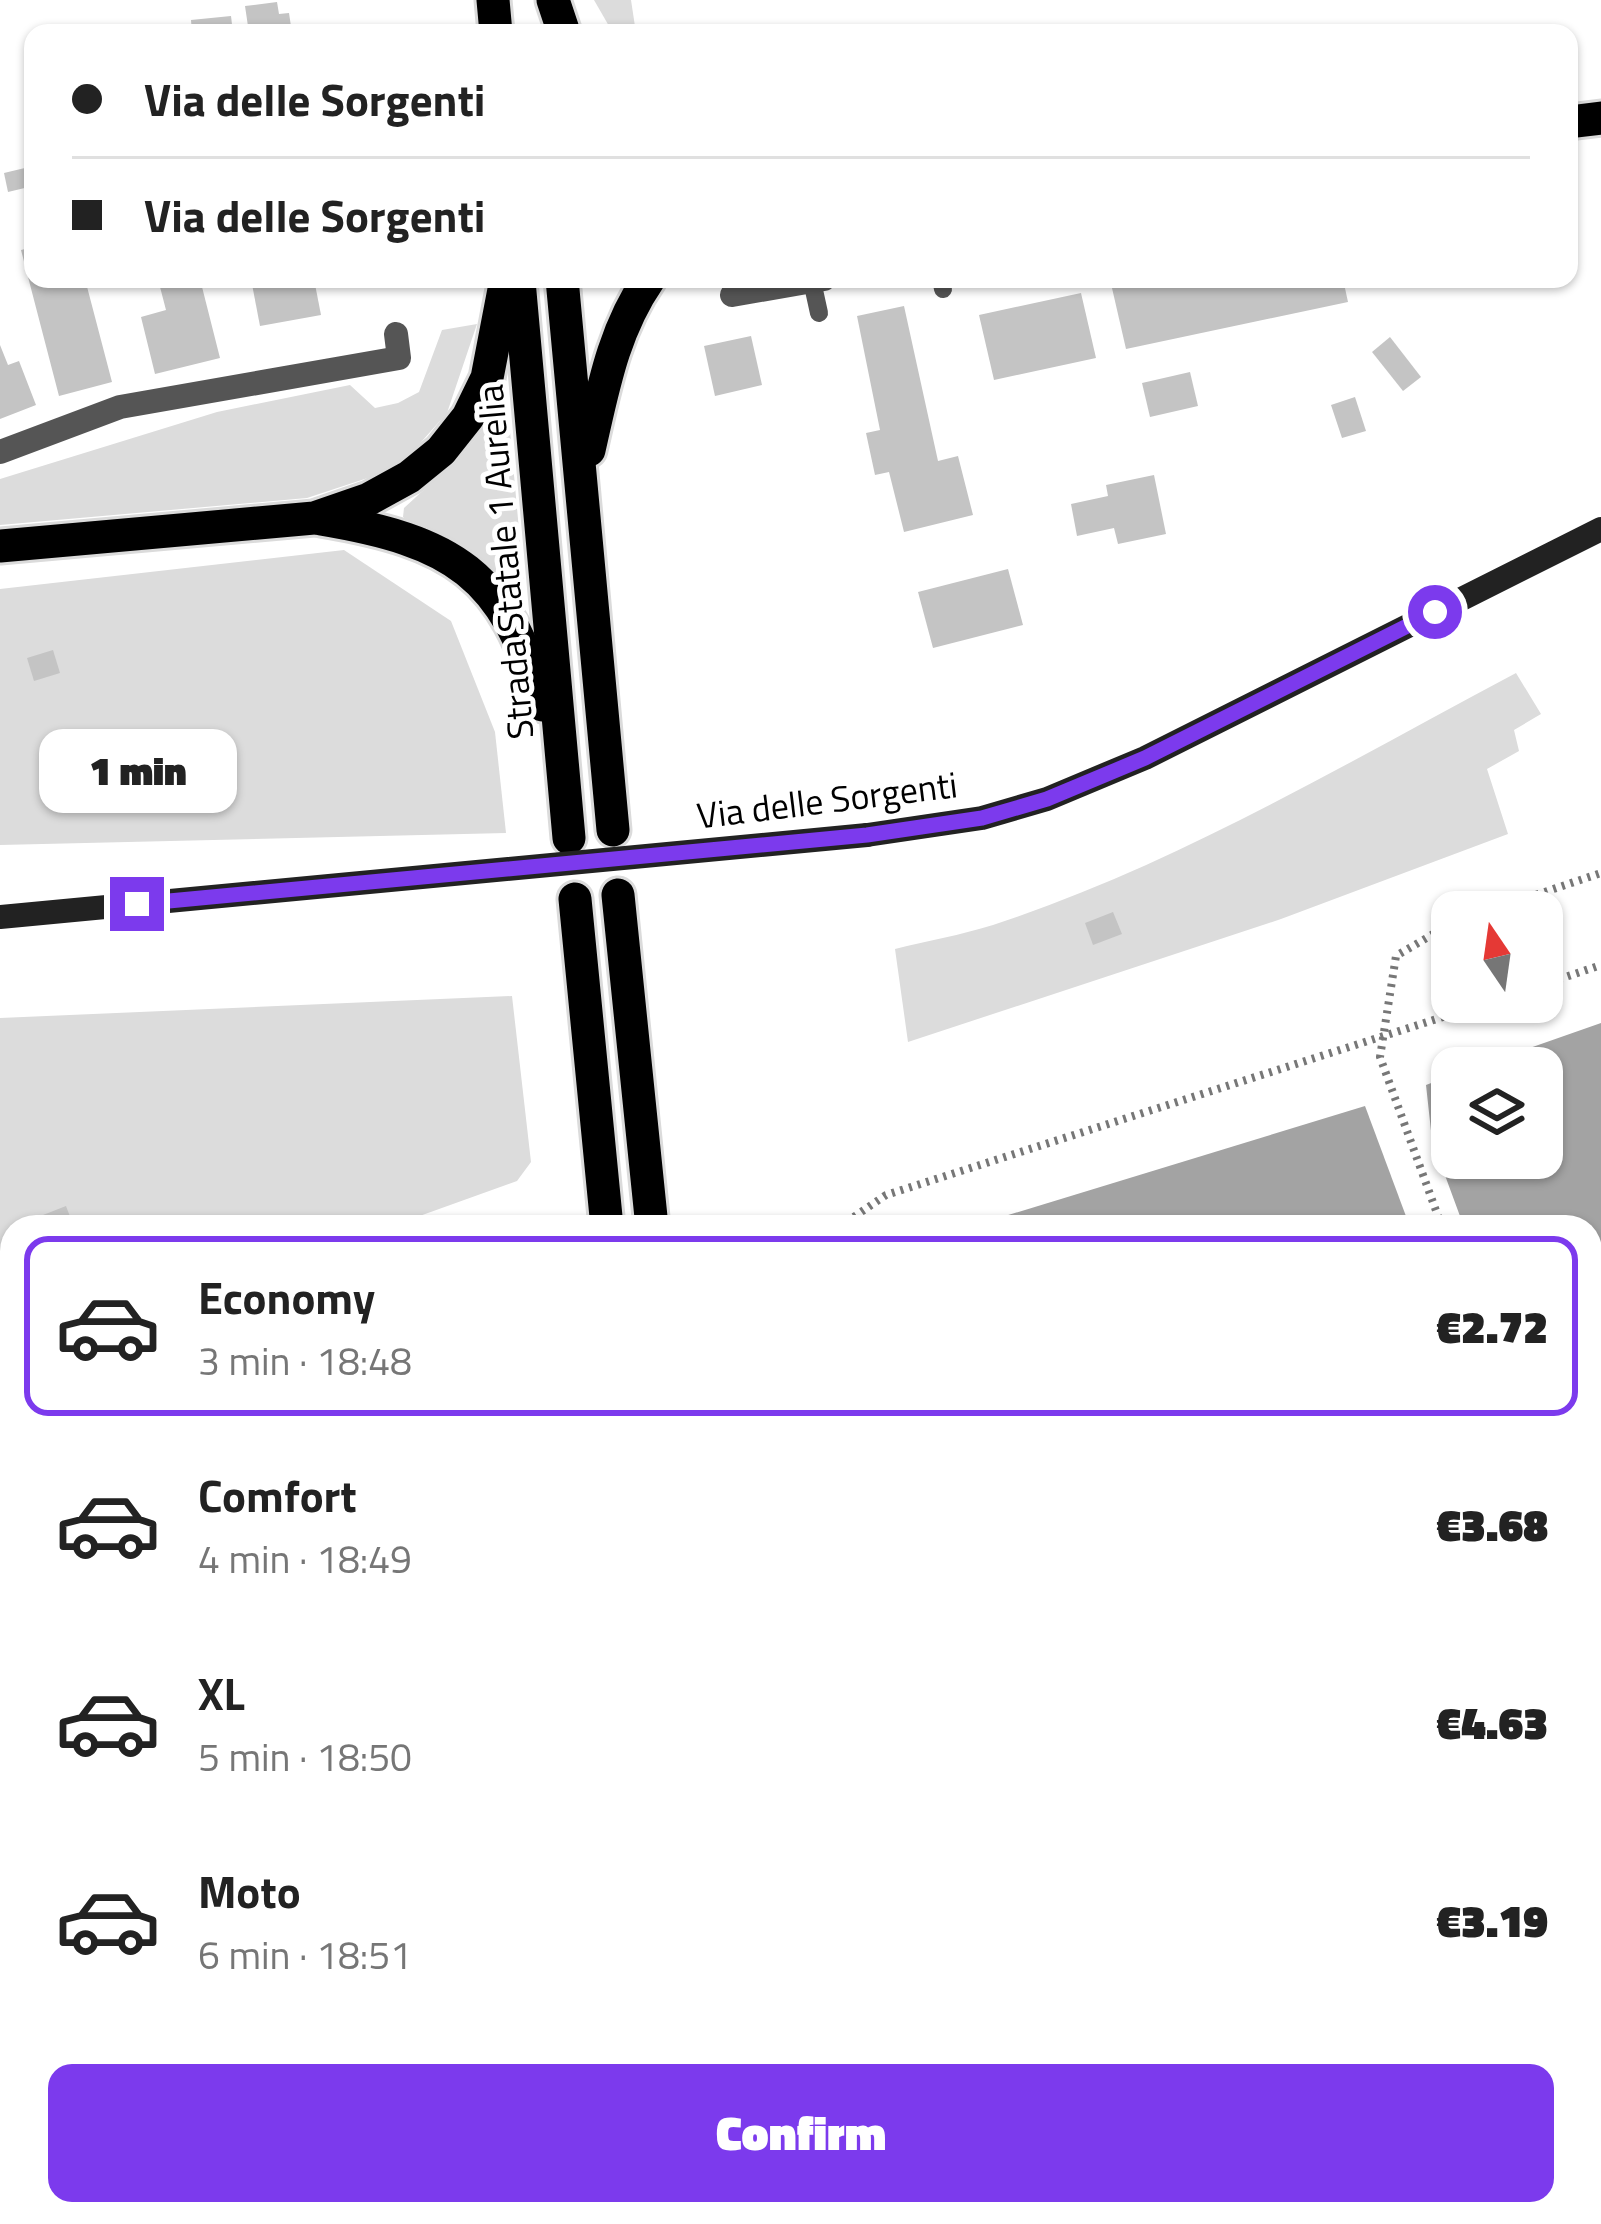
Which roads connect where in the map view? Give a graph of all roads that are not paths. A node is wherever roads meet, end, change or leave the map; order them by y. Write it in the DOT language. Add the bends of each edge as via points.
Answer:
graph roads {
  1 [pos="504,288"];
  2 [pos="520,288"];
  3 [pos="563,288"];
  4 [pos="643,288"];
  5 [pos="775,288"];
  6 [pos="818,288"];
  7 [pos="732,296"];
  8 [pos="819,313"];
  9 [pos="396,334"];
  10 [pos="0,452"];
  11 [pos="581,481"];
  12 [pos="314,518"];
  13 [pos="1601,529"];
  14 [pos="0,546"];
  15 [pos="565,791"];
  16 [pos="613,830"];
  17 [pos="569,838"];
  18 [pos="618,895"];
  19 [pos="574,899"];
  20 [pos="0,917"];
  21 [pos="606,1215"];
  22 [pos="651,1215"];
  1 -- 12 [label="highway" via="487,378 441,451 369,499"];
  2 -- 15 [label="highway, Strada Statale 1 Aurelia"];
  3 -- 11 [label="highway"];
  4 -- 11 [label="highway" via="614,346"];
  5 -- 7 [label="street"];
  6 -- 8 [label="lane"];
  9 -- 10 [label="street" via="399,358 120,407"];
  11 -- 16 [label="highway"];
  12 -- 14 [label="highway"];
  12 -- 15 [label="highway" via="420,542 493,592 532,668"];
  13 -- 20 [label="main road, Via delle Sorgenti, bridge" via="1145,758 982,818"];
  15 -- 17 [label="highway, Strada Statale 1 Aurelia"];
  18 -- 22 [label="highway"];
  19 -- 21 [label="highway"];
}
